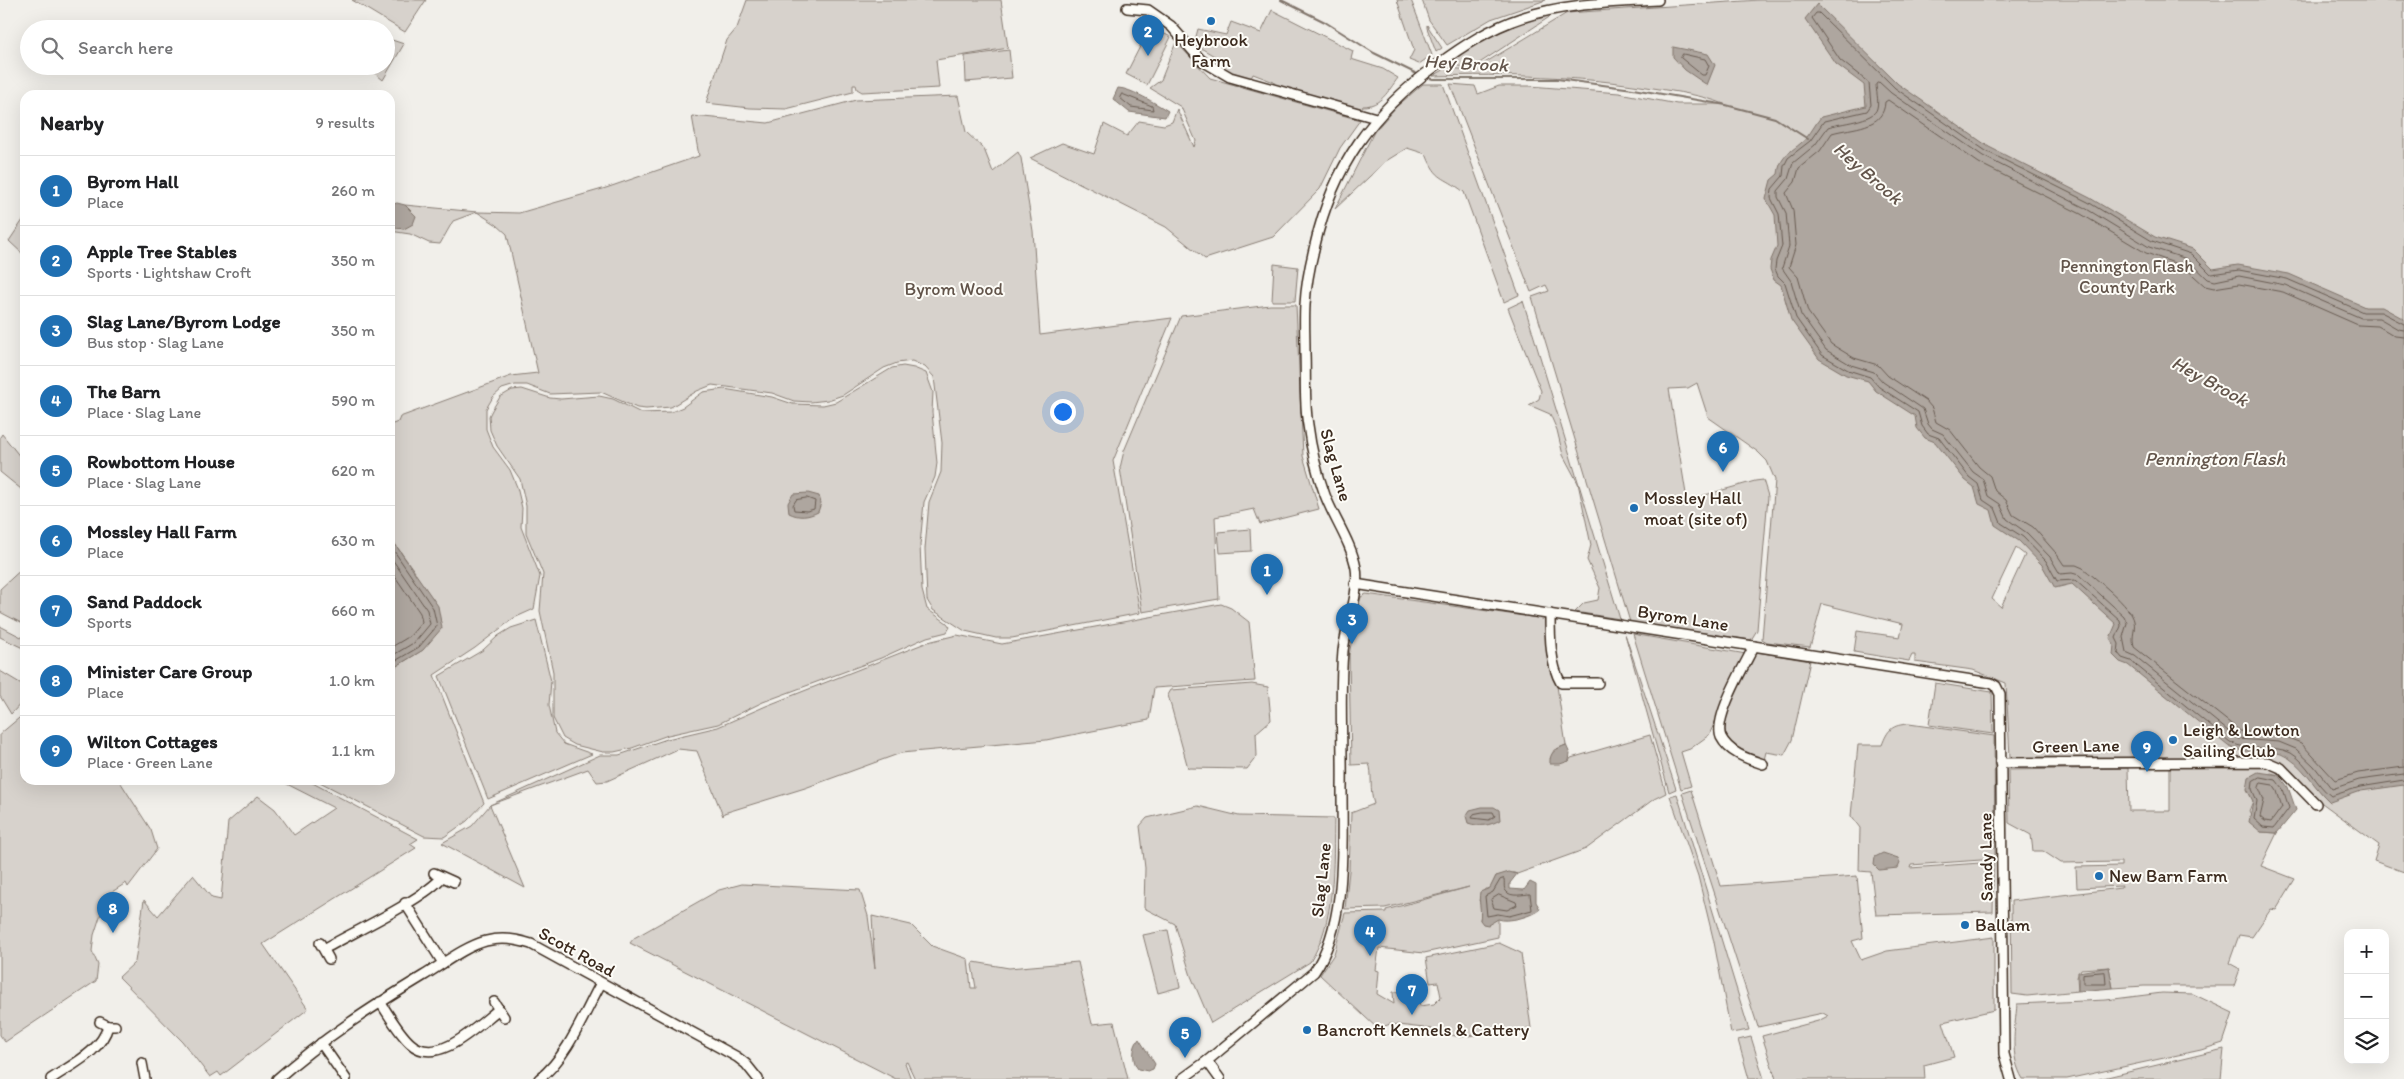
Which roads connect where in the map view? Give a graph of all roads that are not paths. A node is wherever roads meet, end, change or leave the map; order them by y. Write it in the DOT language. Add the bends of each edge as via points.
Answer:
graph roads {
  1 [pos="1658,0"];
  2 [pos="1127,8"];
  3 [pos="1376,118"];
  4 [pos="1356,584"];
  5 [pos="1550,614"];
  6 [pos="1754,646"];
  7 [pos="1598,683"];
  8 [pos="2000,694"];
  9 [pos="2000,763"];
  10 [pos="1763,764"];
  11 [pos="2316,804"];
  12 [pos="454,882"];
  13 [pos="405,903"];
  14 [pos="329,959"];
  15 [pos="443,963"];
  16 [pos="601,983"];
  17 [pos="380,1002"];
  18 [pos="499,1009"];
  19 [pos="108,1025"];
  20 [pos="322,1043"];
  21 [pos="1207,1061"];
  22 [pos="143,1062"];
  23 [pos="57,1078"];
  24 [pos="145,1079"];
  25 [pos="277,1079"];
  26 [pos="346,1079"];
  27 [pos="539,1079"];
  28 [pos="758,1079"];
  29 [pos="1182,1079"];
  30 [pos="1220,1079"];
  31 [pos="2012,1079"];
  1 -- 3 [label="street, Slag Lane" via="1574,6 1525,16 1494,29 1433,68"];
  2 -- 3 [label="street" via="1148,10 1171,26 1201,60 1230,77"];
  3 -- 4 [label="street, Slag Lane" via="1349,154 1332,189 1317,235 1305,304 1310,443 1326,496 1356,568"];
  4 -- 5 [label="street, Byrom Lane"];
  4 -- 21 [label="street, Slag Lane" via="1343,654 1342,841 1332,936 1323,959 1309,978"];
  5 -- 6 [label="street, Byrom Lane"];
  5 -- 7 [label="street" via="1558,678 1562,683"];
  6 -- 8 [label="street, Byrom Lane" via="1990,682"];
  6 -- 10 [label="street" via="1724,709 1719,727 1721,737 1729,747 1739,755"];
  8 -- 9 [label="street, Sandy Lane"];
  9 -- 11 [label="street, Green Lane" via="2267,762 2281,768"];
  9 -- 31 [label="street, Sandy Lane" via="2004,1054"];
  12 -- 13 [label="street" via="438,875 434,885"];
  13 -- 14 [label="street" via="322,946"];
  13 -- 15 [label="street"];
  15 -- 16 [label="street, Scott Road" via="479,943 496,939 514,940 531,944"];
  15 -- 17 [label="street, Scott Road"];
  16 -- 27 [label="street" via="557,1061"];
  16 -- 28 [label="street, Scott Road" via="742,1060"];
  17 -- 18 [label="street" via="411,1044 429,1051 452,1044"];
  17 -- 20 [label="street, Scott Road"];
  19 -- 23 [label="street" via="102,1041"];
  20 -- 25 [label="street, Scott Road"];
  20 -- 26 [label="street"];
  21 -- 29 [label="street, Slag Lane"];
  21 -- 30 [label="street"];
  22 -- 24 [label="street"];
}
